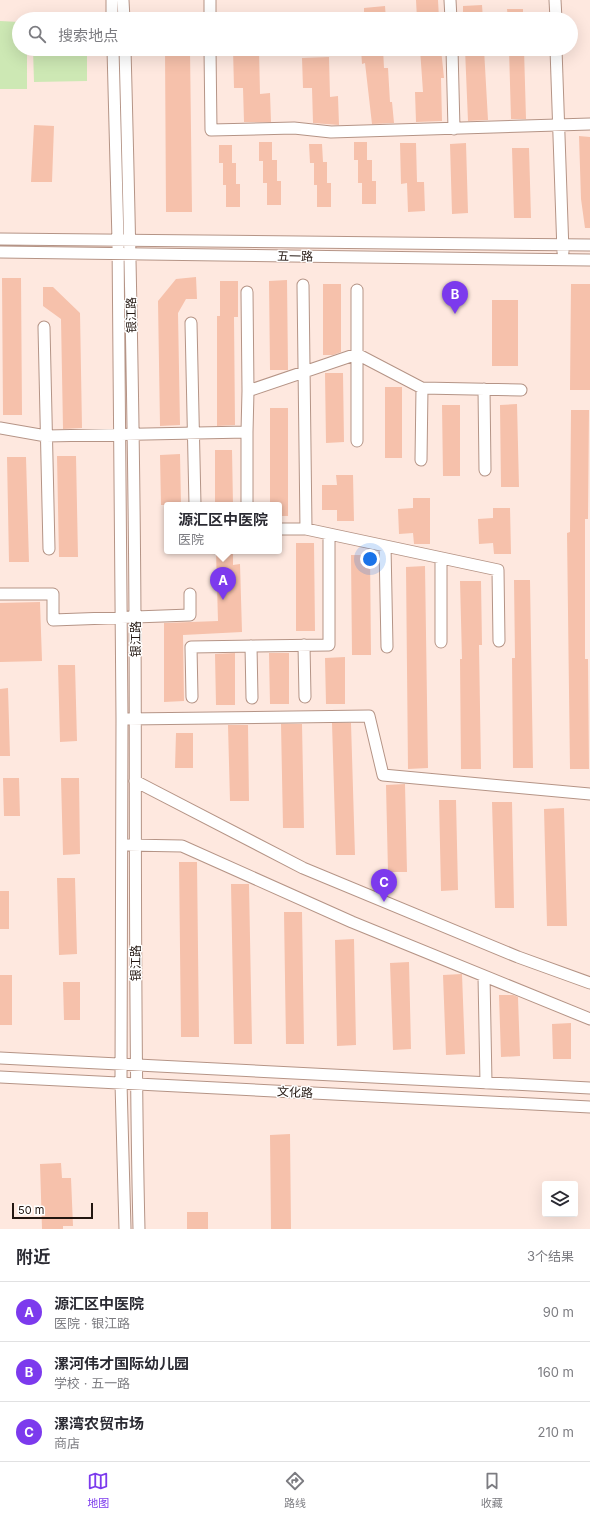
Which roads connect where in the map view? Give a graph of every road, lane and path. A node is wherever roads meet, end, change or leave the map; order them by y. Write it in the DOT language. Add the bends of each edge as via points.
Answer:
graph roads {
  1 [pos="112,0"];
  2 [pos="123,0"];
  3 [pos="210,0"];
  4 [pos="450,0"];
  5 [pos="555,0"];
  6 [pos="112,12"];
  7 [pos="124,12"];
  8 [pos="210,12"];
  9 [pos="451,12"];
  10 [pos="556,12"];
  11 [pos="113,56"];
  12 [pos="125,56"];
  13 [pos="210,56"];
  14 [pos="452,56"];
  15 [pos="556,56"];
  16 [pos="590,124"];
  17 [pos="559,126"];
  18 [pos="454,129"];
  19 [pos="0,239"];
  20 [pos="118,241"];
  21 [pos="130,241"];
  22 [pos="562,245"];
  23 [pos="590,245"];
  24 [pos="0,252"];
  25 [pos="118,254"];
  26 [pos="131,254"];
  27 [pos="563,260"];
  28 [pos="590,260"];
  29 [pos="303,285"];
  30 [pos="357,290"];
  31 [pos="247,292"];
  32 [pos="191,323"];
  33 [pos="44,327"];
  34 [pos="357,354"];
  35 [pos="304,372"];
  36 [pos="422,388"];
  37 [pos="484,389"];
  38 [pos="522,390"];
  39 [pos="248,392"];
  40 [pos="0,428"];
  41 [pos="247,432"];
  42 [pos="193,433"];
  43 [pos="119,434"];
  44 [pos="133,435"];
  45 [pos="46,436"];
  46 [pos="357,441"];
  47 [pos="421,460"];
  48 [pos="485,470"];
  49 [pos="195,502"];
  50 [pos="247,502"];
  51 [pos="282,529"];
  52 [pos="306,529"];
  53 [pos="329,534"];
  54 [pos="385,546"];
  55 [pos="49,549"];
  56 [pos="441,558"];
  57 [pos="0,594"];
  58 [pos="190,594"];
  59 [pos="135,617"];
  60 [pos="121,618"];
  61 [pos="499,641"];
  62 [pos="441,642"];
  63 [pos="304,645"];
  64 [pos="251,646"];
  65 [pos="387,647"];
  66 [pos="192,697"];
  67 [pos="305,697"];
  68 [pos="252,698"];
  69 [pos="135,718"];
  70 [pos="122,719"];
  71 [pos="135,781"];
  72 [pos="590,794"];
  73 [pos="122,845"];
  74 [pos="135,845"];
  75 [pos="484,976"];
  76 [pos="590,983"];
  77 [pos="590,1019"];
  78 [pos="0,1058"];
  79 [pos="121,1064"];
  80 [pos="135,1065"];
  81 [pos="0,1077"];
  82 [pos="121,1083"];
  83 [pos="135,1083"];
  84 [pos="486,1083"];
  85 [pos="590,1088"];
  86 [pos="590,1107"];
  87 [pos="125,1229"];
  88 [pos="139,1229"];
  1 -- 6 [label="street"];
  2 -- 7 [label="street"];
  3 -- 8 [label="street"];
  4 -- 9 [label="street"];
  5 -- 10 [label="street"];
  11 -- 20 [label="street, 银江路"];
  12 -- 21 [label="street, 银江路"];
  13 -- 18 [label="street" via="211,130 294,128 331,132"];
  14 -- 18 [label="street"];
  15 -- 17 [label="street"];
  16 -- 17 [label="street"];
  17 -- 18 [label="street"];
  17 -- 22 [label="street"];
  19 -- 20 [label="street, 五一路"];
  20 -- 21 [label="street, 五一路"];
  20 -- 25 [label="street, 银江路"];
  21 -- 22 [label="street, 五一路"];
  21 -- 26 [label="street, 银江路"];
  22 -- 23 [label="street, 五一路"];
  22 -- 27 [label="street"];
  24 -- 25 [label="street, 五一路"];
  25 -- 26 [label="street, 五一路"];
  25 -- 43 [label="street, 银江路"];
  26 -- 27 [label="street, 五一路"];
  26 -- 44 [label="street, 银江路"];
  27 -- 28 [label="street, 五一路"];
  29 -- 35 [label="street"];
  30 -- 34 [label="street"];
  31 -- 39 [label="street"];
  32 -- 42 [label="street"];
  33 -- 45 [label="street"];
  34 -- 35 [label="street"];
  34 -- 36 [label="street"];
  34 -- 46 [label="street"];
  35 -- 39 [label="street"];
  35 -- 52 [label="street"];
  36 -- 37 [label="street"];
  36 -- 47 [label="street"];
  37 -- 38 [label="street"];
  37 -- 48 [label="street"];
  39 -- 41 [label="street"];
  40 -- 45 [label="street"];
  41 -- 42 [label="street"];
  41 -- 50 [label="street"];
  42 -- 44 [label="street"];
  42 -- 49 [label="street"];
  43 -- 44 [label="street"];
  43 -- 45 [label="street"];
  43 -- 60 [label="street, 银江路"];
  44 -- 59 [label="street, 银江路"];
  45 -- 55 [label="street"];
  51 -- 52 [label="street"];
  52 -- 53 [label="street"];
  53 -- 54 [label="street"];
  53 -- 63 [label="street" via="330,644"];
  54 -- 56 [label="street"];
  54 -- 65 [label="street"];
  56 -- 61 [label="street" via="498,570"];
  56 -- 62 [label="street"];
  57 -- 60 [label="street" via="53,594 53,620"];
  58 -- 59 [label="street" via="190,615"];
  59 -- 60 [label="street"];
  59 -- 69 [label="street, 银江路"];
  60 -- 70 [label="street, 银江路"];
  63 -- 64 [label="street"];
  63 -- 67 [label="street"];
  64 -- 66 [label="street" via="191,647"];
  64 -- 68 [label="street"];
  69 -- 70 [label="street"];
  69 -- 71 [label="street, 银江路"];
  69 -- 72 [label="street" via="369,716 383,775"];
  70 -- 73 [label="street, 银江路"];
  71 -- 74 [label="street, 银江路"];
  71 -- 76 [label="street" via="303,868 518,957"];
  73 -- 74 [label="street"];
  73 -- 79 [label="street, 银江路"];
  74 -- 75 [label="street" via="182,846 352,922"];
  74 -- 80 [label="street, 银江路"];
  75 -- 77 [label="street"];
  75 -- 84 [label="street"];
  78 -- 79 [label="street, 文化路"];
  79 -- 80 [label="street, 文化路"];
  79 -- 82 [label="street, 银江路"];
  80 -- 83 [label="street, 银江路"];
  80 -- 84 [label="street, 文化路"];
  81 -- 82 [label="street, 文化路"];
  82 -- 83 [label="street, 文化路"];
  82 -- 87 [label="street, 银江路"];
  83 -- 86 [label="street, 文化路"];
  83 -- 88 [label="street, 银江路"];
  84 -- 85 [label="street, 文化路"];
}
